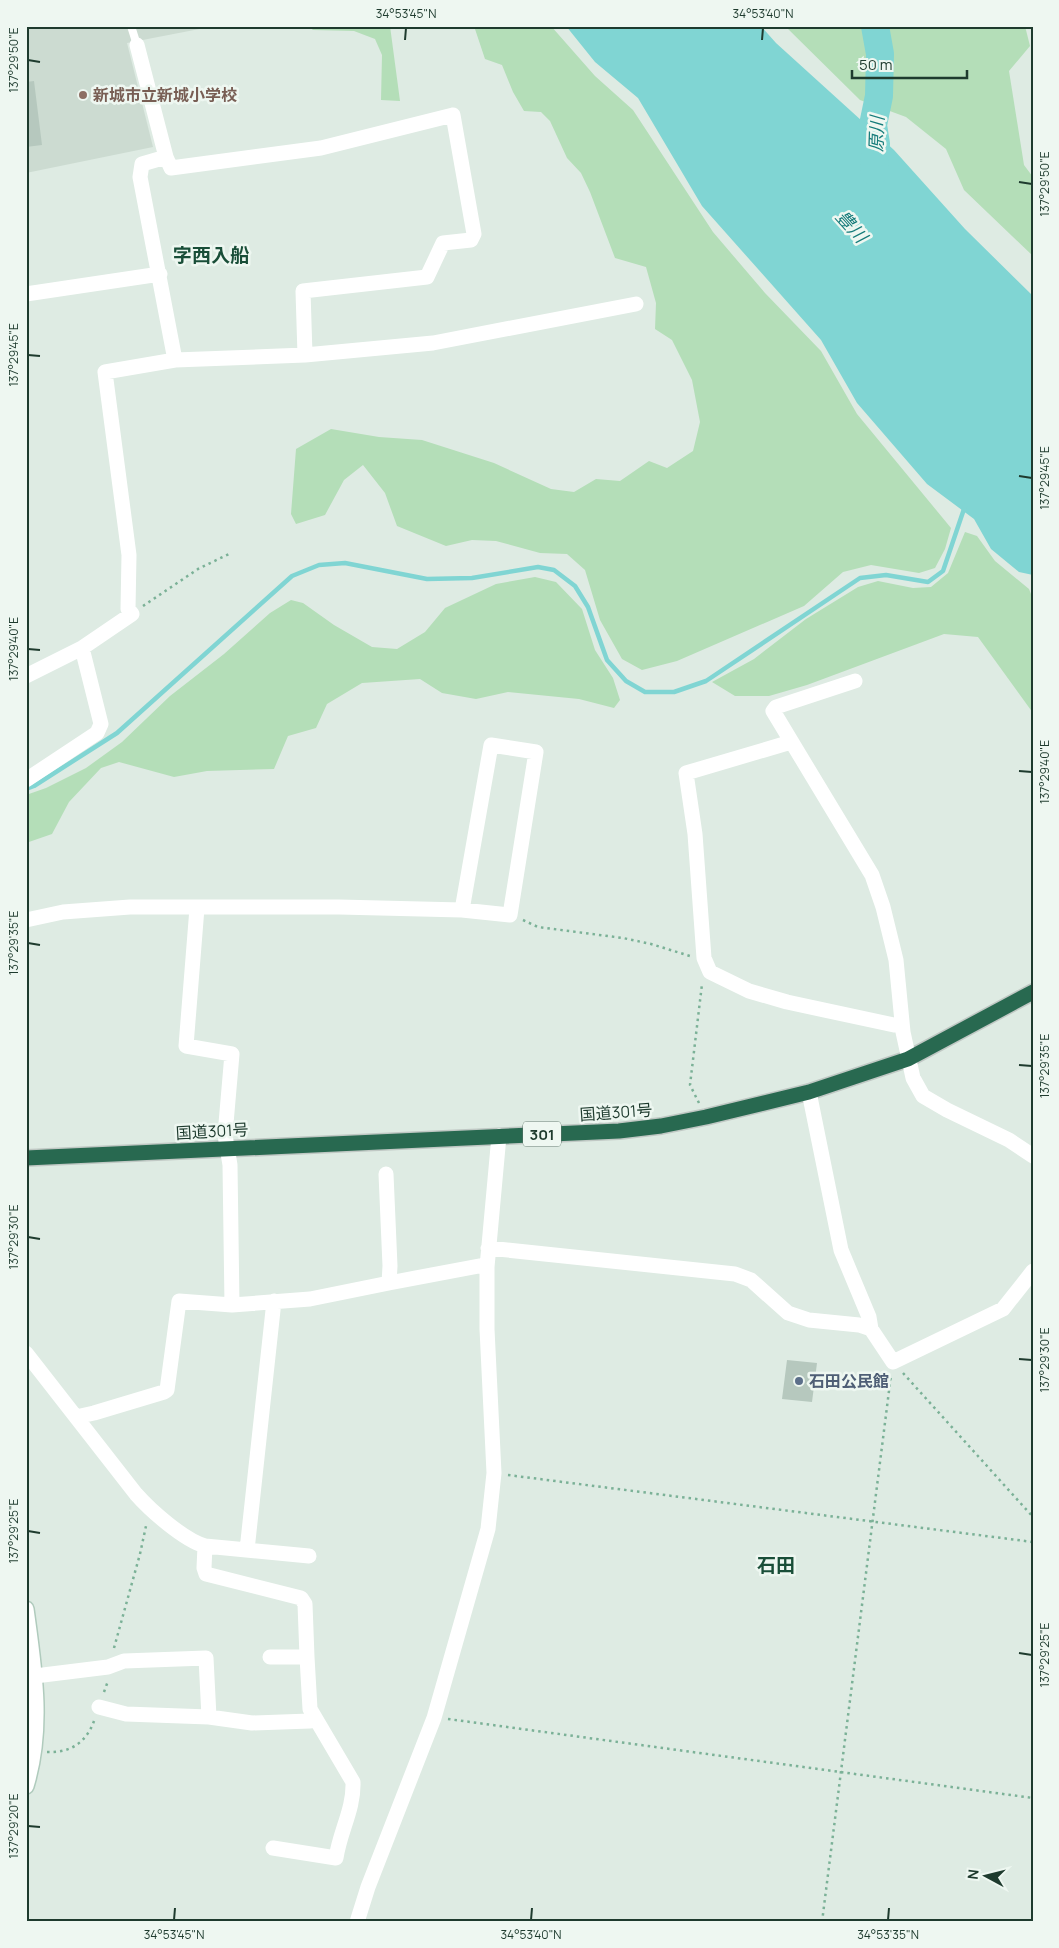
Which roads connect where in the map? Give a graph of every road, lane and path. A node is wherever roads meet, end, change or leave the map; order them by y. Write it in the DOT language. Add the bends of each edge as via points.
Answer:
graph roads {
  1 [pos="131,26"];
  2 [pos="137,45"];
  3 [pos="166,157"];
  4 [pos="160,274"];
  5 [pos="26,294"];
  6 [pos="636,304"];
  7 [pos="305,355"];
  8 [pos="175,360"];
  9 [pos="229,554"];
  10 [pos="132,614"];
  11 [pos="82,648"];
  12 [pos="26,676"];
  13 [pos="855,680"];
  14 [pos="792,742"];
  15 [pos="26,780"];
  16 [pos="196,908"];
  17 [pos="462,910"];
  18 [pos="510,916"];
  19 [pos="26,920"];
  20 [pos="706,965"];
  21 [pos="1033,992"];
  22 [pos="902,1025"];
  23 [pos="908,1059"];
  24 [pos="809,1092"];
  25 [pos="706,1117"];
  26 [pos="499,1136"];
  27 [pos="227,1147"];
  28 [pos="1033,1156"];
  29 [pos="26,1158"];
  30 [pos="386,1174"];
  31 [pos="488,1248"];
  32 [pos="487,1267"];
  33 [pos="1033,1271"];
  34 [pos="389,1283"];
  35 [pos="274,1302"];
  36 [pos="232,1305"];
  37 [pos="870,1329"];
  38 [pos="26,1353"];
  39 [pos="893,1362"];
  40 [pos="76,1417"];
  41 [pos="494,1473"];
  42 [pos="149,1509"];
  43 [pos="1033,1517"];
  44 [pos="874,1522"];
  45 [pos="1033,1542"];
  46 [pos="205,1546"];
  47 [pos="247,1550"];
  48 [pos="310,1556"];
  49 [pos="26,1609"];
  50 [pos="307,1656"];
  51 [pos="270,1657"];
  52 [pos="108,1667"];
  53 [pos="35,1676"];
  54 [pos="99,1707"];
  55 [pos="209,1717"];
  56 [pos="315,1718"];
  57 [pos="434,1718"];
  58 [pos="33,1750"];
  59 [pos="841,1772"];
  60 [pos="26,1786"];
  61 [pos="1033,1798"];
  62 [pos="273,1848"];
  63 [pos="357,1922"];
  64 [pos="822,1922"];
  1 -- 2 [label="lane"];
  2 -- 3 [label="street"];
  3 -- 4 [label="street" via="142,164 140,177"];
  3 -- 7 [label="street" via="171,168 321,148 452,115 474,234 471,240 443,243 428,277 303,292"];
  4 -- 5 [label="street"];
  4 -- 8 [label="street"];
  6 -- 7 [label="street" via="433,343"];
  7 -- 8 [label="street"];
  8 -- 10 [label="street" via="105,372 129,555 128,609"];
  9 -- 10 [label="path" via="198,569"];
  10 -- 11 [label="street"];
  11 -- 12 [label="street"];
  11 -- 15 [label="street" via="101,724 97,733"];
  13 -- 14 [label="street" via="776,707 774,711"];
  14 -- 20 [label="street" via="686,773 695,834"];
  14 -- 22 [label="street" via="872,875 896,960"];
  16 -- 17 [label="street" via="266,906"];
  16 -- 19 [label="street" via="130,907 63,912"];
  16 -- 27 [label="street" via="186,1046 232,1054 225,1135"];
  17 -- 18 [label="street"];
  17 -- 18 [label="street" via="491,745 536,752"];
  18 -- 20 [label="path" via="538,926 651,944 690,956"];
  20 -- 22 [label="street" via="710,972 749,991"];
  20 -- 25 [label="path" via="690,1085"];
  21 -- 23 [label="highway, 国道301号 / 301"];
  22 -- 23 [label="street"];
  23 -- 24 [label="highway, 国道301号 / 301"];
  23 -- 28 [label="street" via="913,1078 923,1096 1009,1140"];
  24 -- 25 [label="highway, 国道301号 / 301"];
  24 -- 37 [label="street" via="841,1250 869,1317"];
  25 -- 26 [label="highway, 国道301号 / 301" via="619,1130"];
  26 -- 27 [label="highway, 国道301号 / 301"];
  26 -- 31 [label="street"];
  27 -- 29 [label="highway, 国道301号 / 301"];
  27 -- 36 [label="street"];
  30 -- 34 [label="street"];
  31 -- 32 [label="street"];
  31 -- 37 [label="street" via="735,1274 751,1280 788,1313 809,1320 858,1324"];
  32 -- 34 [label="street"];
  32 -- 41 [label="street" via="486,1329"];
  33 -- 39 [label="street" via="1003,1309"];
  34 -- 35 [label="street" via="310,1299"];
  35 -- 36 [label="street"];
  35 -- 47 [label="street"];
  36 -- 40 [label="street" via="179,1301 167,1390"];
  37 -- 39 [label="street"];
  38 -- 40 [label="street"];
  39 -- 43 [label="path"];
  39 -- 44 [label="path"];
  40 -- 42 [label="street"];
  41 -- 44 [label="path"];
  41 -- 57 [label="street" via="488,1529"];
  42 -- 46 [label="street" via="195,1543"];
  42 -- 52 [label="path" via="140,1554"];
  44 -- 45 [label="path"];
  44 -- 59 [label="path"];
  46 -- 47 [label="street"];
  46 -- 50 [label="street" via="206,1574 301,1598 305,1604"];
  47 -- 48 [label="street"];
  49 -- 53 [label="street"];
  50 -- 51 [label="street"];
  50 -- 56 [label="street" via="310,1709"];
  52 -- 53 [label="street"];
  52 -- 54 [label="path" via="108,1681"];
  52 -- 55 [label="street" via="124,1661 206,1658"];
  53 -- 58 [label="street" via="37,1718"];
  54 -- 55 [label="street" via="126,1714"];
  54 -- 58 [label="path" via="91,1731 77,1746 64,1751"];
  55 -- 56 [label="street" via="252,1723 310,1721"];
  56 -- 62 [label="street" via="353,1782 352,1804 336,1858"];
  57 -- 59 [label="path"];
  57 -- 63 [label="street"];
  58 -- 60 [label="street"];
  59 -- 61 [label="path"];
  59 -- 64 [label="path"];
}
